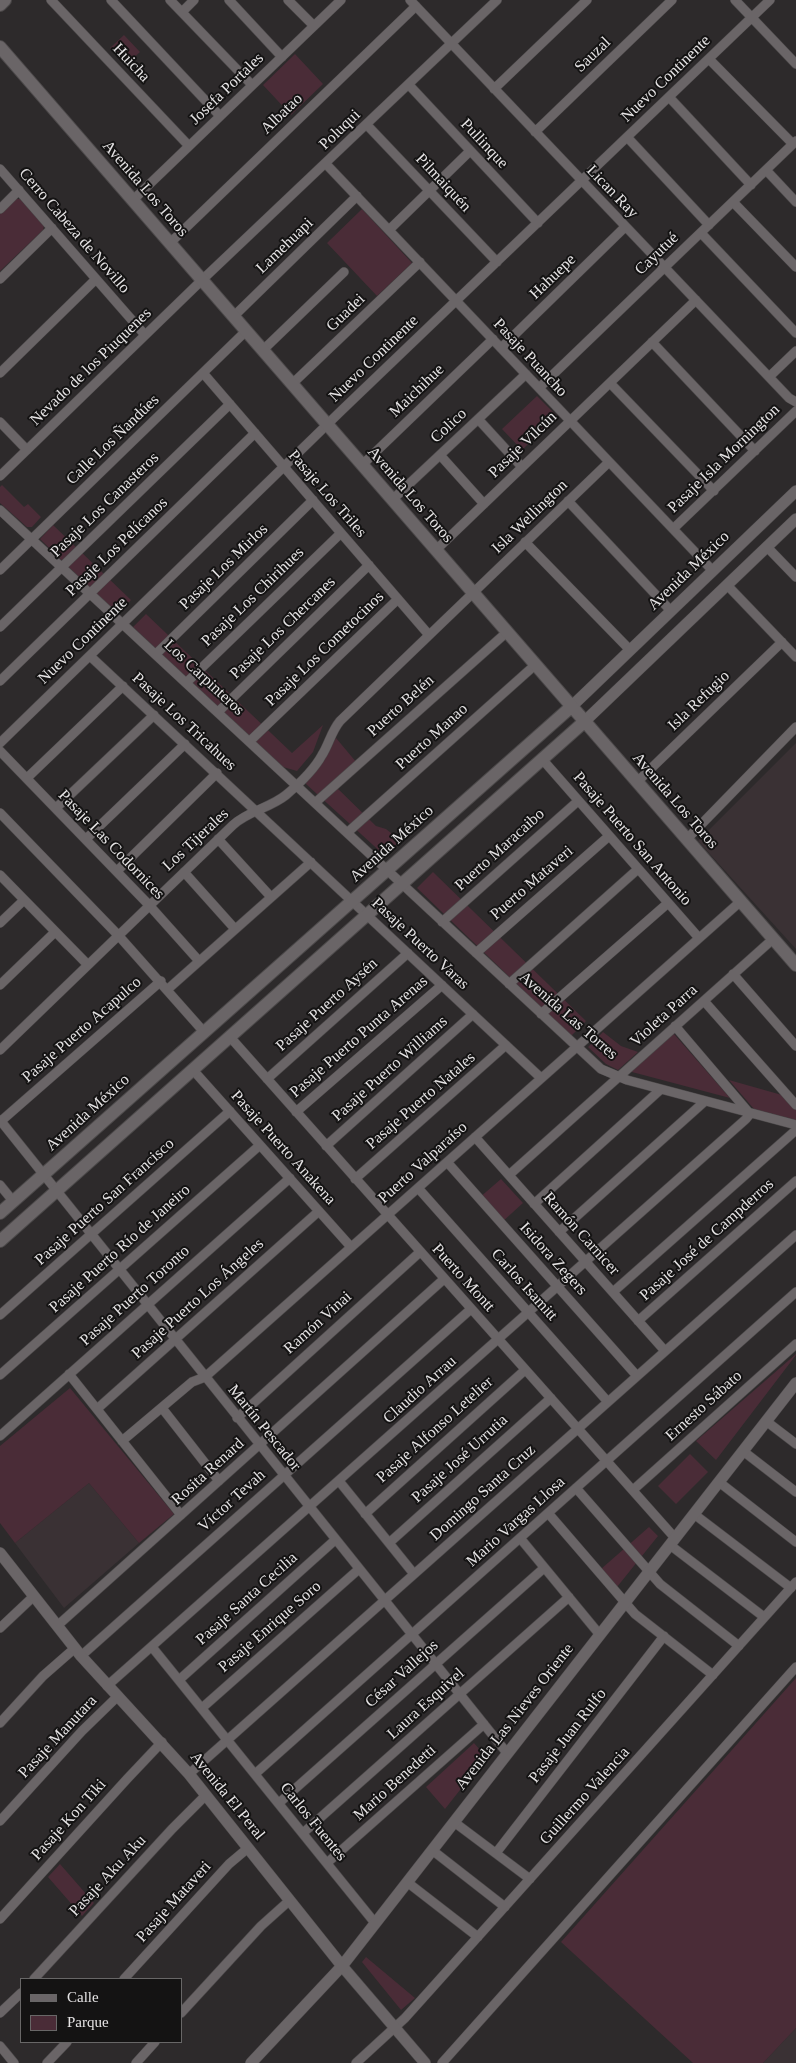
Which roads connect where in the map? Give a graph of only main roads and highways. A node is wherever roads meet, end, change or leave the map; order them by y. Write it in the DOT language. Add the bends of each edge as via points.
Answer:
graph roads {
  1 [pos="5,0"];
  2 [pos="0,5"];
  3 [pos="0,47"];
  4 [pos="571,707"];
  5 [pos="584,722"];
  6 [pos="796,965"];
  7 [pos="0,1213"];
  8 [pos="0,1241"];
  1 -- 2 [label="main road"];
  3 -- 4 [label="main road, Avenida Los Toros"];
  4 -- 5 [label="main road, Avenida Los Toros"];
  4 -- 7 [label="main road, Avenida México"];
  5 -- 6 [label="main road, Avenida Los Toros"];
  5 -- 8 [label="main road"];
}
